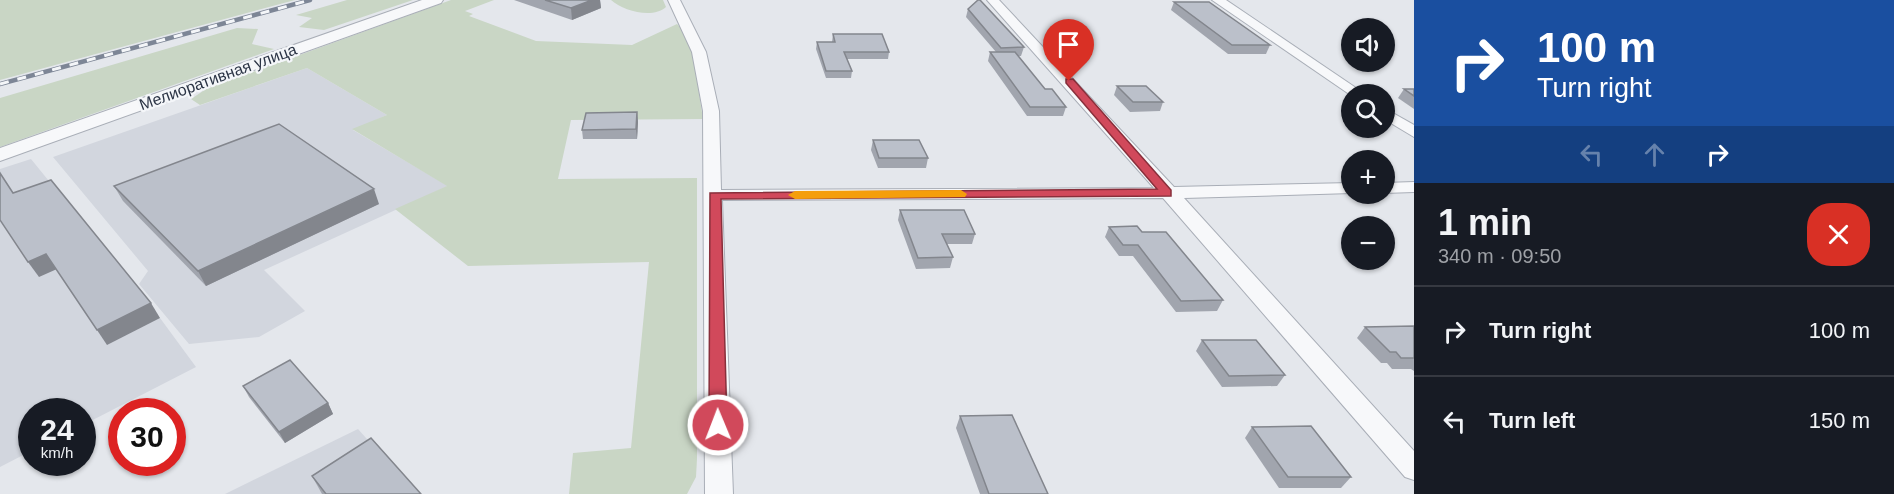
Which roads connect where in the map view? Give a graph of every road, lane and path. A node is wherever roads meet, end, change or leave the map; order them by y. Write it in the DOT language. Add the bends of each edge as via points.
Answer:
graph roads {
  1 [pos="436,0"];
  2 [pos="674,0"];
  3 [pos="993,0"];
  4 [pos="1218,0"];
  5 [pos="1343,84"];
  6 [pos="1395,119"];
  7 [pos="1414,132"];
  8 [pos="0,155"];
  9 [pos="1414,187"];
  10 [pos="1341,188"];
  11 [pos="1395,188"];
  12 [pos="1167,193"];
  13 [pos="715,195"];
  14 [pos="1414,469"];
  15 [pos="719,494"];
  1 -- 8 [label="street, Мелиоративная улица"];
  2 -- 13 [label="street" via="699,52 709,89"];
  3 -- 12 [label="street" via="1056,65"];
  4 -- 5 [label="street"];
  6 -- 7 [label="street"];
  9 -- 11 [label="street"];
  10 -- 12 [label="street"];
  12 -- 13 [label="street"];
  12 -- 14 [label="street"];
  13 -- 15 [label="street"];
}
